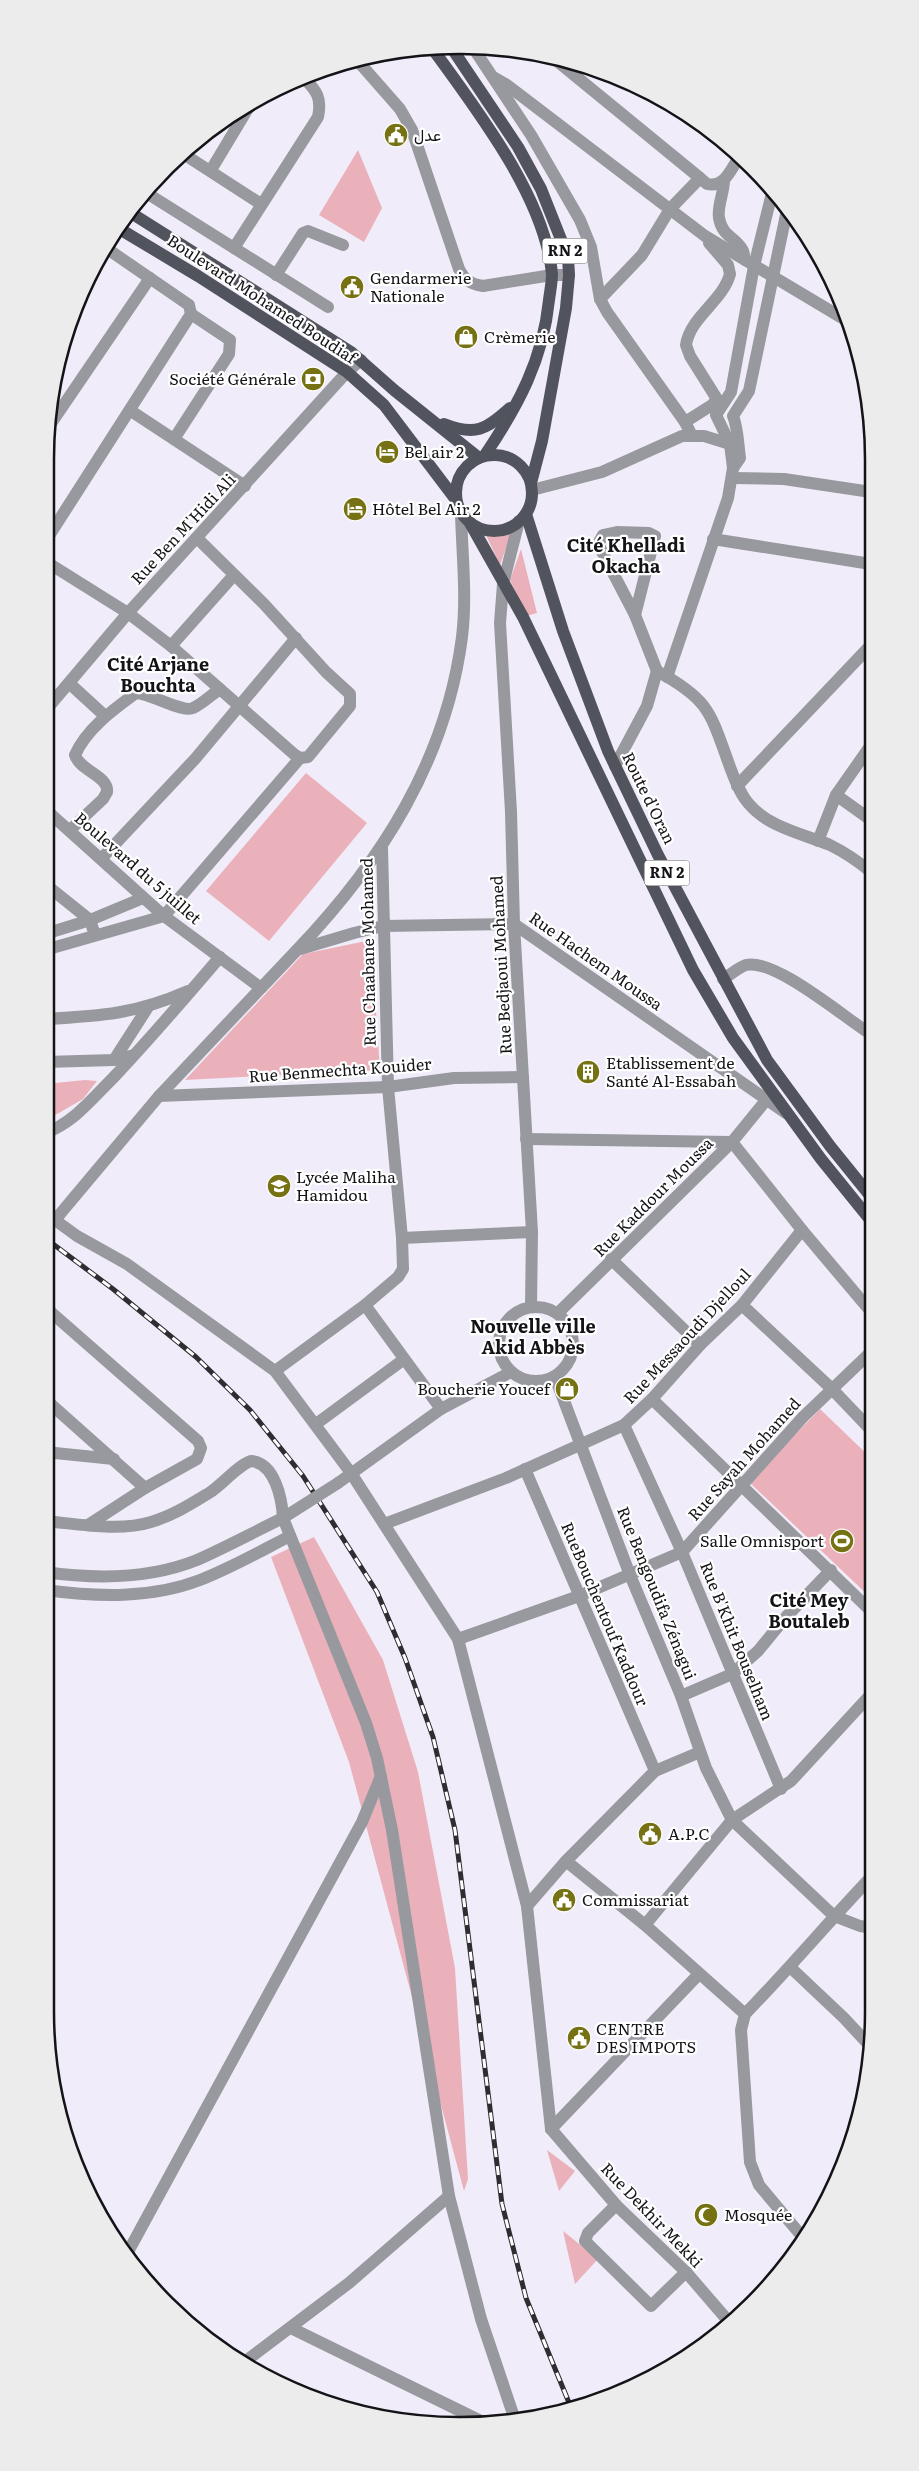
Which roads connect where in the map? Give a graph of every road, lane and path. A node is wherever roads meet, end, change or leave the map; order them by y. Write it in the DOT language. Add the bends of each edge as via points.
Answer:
graph roads {
  1 [pos="456,54"];
  2 [pos="437,55"];
  3 [pos="477,55"];
  4 [pos="362,66"];
  5 [pos="566,68"];
  6 [pos="490,76"];
  7 [pos="309,83"];
  8 [pos="243,116"];
  9 [pos="189,157"];
  10 [pos="736,163"];
  11 [pos="211,170"];
  12 [pos="700,178"];
  13 [pos="724,180"];
  14 [pos="151,196"];
  15 [pos="770,198"];
  16 [pos="260,204"];
  17 [pos="670,209"];
  18 [pos="135,216"];
  19 [pos="785,218"];
  20 [pos="124,231"];
  21 [pos="702,234"];
  22 [pos="343,245"];
  23 [pos="234,248"];
  24 [pos="111,252"];
  25 [pos="750,263"];
  26 [pos="276,275"];
  27 [pos="552,275"];
  28 [pos="569,276"];
  29 [pos="150,278"];
  30 [pos="772,278"];
  31 [pos="600,299"];
  32 [pos="328,307"];
  33 [pos="191,314"];
  34 [pos="839,316"];
  35 [pos="361,360"];
  36 [pos="347,372"];
  37 [pos="521,398"];
  38 [pos="130,411"];
  39 [pos="56,415"];
  40 [pos="716,415"];
  41 [pos="733,416"];
  42 [pos="435,421"];
  43 [pos="685,422"];
  44 [pos="698,436"];
  45 [pos="733,439"];
  46 [pos="174,440"];
  47 [pos="482,457"];
  48 [pos="733,473"];
  49 [pos="244,486"];
  50 [pos="532,486"];
  51 [pos="865,491"];
  52 [pos="456,500"];
  53 [pos="461,512"];
  54 [pos="523,518"];
  55 [pos="470,523"];
  56 [pos="54,528"];
  57 [pos="197,538"];
  58 [pos="713,539"];
  59 [pos="865,563"];
  60 [pos="54,567"];
  61 [pos="234,575"];
  62 [pos="502,584"];
  63 [pos="128,613"];
  64 [pos="635,615"];
  65 [pos="296,638"];
  66 [pos="171,646"];
  67 [pos="865,652"];
  68 [pos="662,674"];
  69 [pos="69,684"];
  70 [pos="220,689"];
  71 [pos="54,701"];
  72 [pos="241,706"];
  73 [pos="104,716"];
  74 [pos="300,758"];
  75 [pos="865,762"];
  76 [pos="615,766"];
  77 [pos="737,786"];
  78 [pos="836,795"];
  79 [pos="865,816"];
  80 [pos="54,817"];
  81 [pos="70,830"];
  82 [pos="818,841"];
  83 [pos="382,848"];
  84 [pos="101,859"];
  85 [pos="865,867"];
  86 [pos="54,891"];
  87 [pos="143,898"];
  88 [pos="164,916"];
  89 [pos="90,920"];
  90 [pos="514,924"];
  91 [pos="383,926"];
  92 [pos="54,931"];
  93 [pos="95,935"];
  94 [pos="54,947"];
  95 [pos="297,950"];
  96 [pos="220,957"];
  97 [pos="724,979"];
  98 [pos="261,988"];
  99 [pos="191,990"];
  100 [pos="148,1007"];
  101 [pos="54,1018"];
  102 [pos="865,1030"];
  103 [pos="134,1055"];
  104 [pos="114,1060"];
  105 [pos="54,1062"];
  106 [pos="523,1077"];
  107 [pos="388,1087"];
  108 [pos="159,1096"];
  109 [pos="767,1100"];
  110 [pos="790,1116"];
  111 [pos="54,1129"];
  112 [pos="526,1139"];
  113 [pos="732,1142"];
  114 [pos="865,1184"];
  115 [pos="865,1213"];
  116 [pos="802,1230"];
  117 [pos="532,1232"];
  118 [pos="402,1238"];
  119 [pos="612,1259"];
  120 [pos="365,1305"];
  121 [pos="742,1305"];
  122 [pos="865,1305"];
  123 [pos="531,1307"];
  124 [pos="558,1313"];
  125 [pos="54,1315"];
  126 [pos="700,1344"];
  127 [pos="865,1357"];
  128 [pos="403,1360"];
  129 [pos="275,1370"];
  130 [pos="511,1372"];
  131 [pos="555,1377"];
  132 [pos="832,1389"];
  133 [pos="652,1399"];
  134 [pos="441,1409"];
  135 [pos="54,1412"];
  136 [pos="316,1424"];
  137 [pos="624,1424"];
  138 [pos="865,1424"];
  139 [pos="581,1445"];
  140 [pos="54,1453"];
  141 [pos="114,1459"];
  142 [pos="525,1469"];
  143 [pos="352,1473"];
  144 [pos="742,1484"];
  145 [pos="145,1488"];
  146 [pos="283,1518"];
  147 [pos="54,1522"];
  148 [pos="384,1524"];
  149 [pos="88,1525"];
  150 [pos="290,1536"];
  151 [pos="682,1552"];
  152 [pos="831,1570"];
  153 [pos="54,1574"];
  154 [pos="630,1575"];
  155 [pos="113,1576"];
  156 [pos="54,1591"];
  157 [pos="114,1595"];
  158 [pos="579,1596"];
  159 [pos="865,1605"];
  160 [pos="458,1639"];
  161 [pos="732,1674"];
  162 [pos="681,1696"];
  163 [pos="865,1700"];
  164 [pos="700,1752"];
  165 [pos="655,1771"];
  166 [pos="381,1776"];
  167 [pos="781,1789"];
  168 [pos="732,1820"];
  169 [pos="566,1862"];
  170 [pos="865,1883"];
  171 [pos="528,1906"];
  172 [pos="834,1916"];
  173 [pos="645,1925"];
  174 [pos="865,1927"];
  175 [pos="790,1968"];
  176 [pos="698,1975"];
  177 [pos="745,2014"];
  178 [pos="864,2039"];
  179 [pos="550,2129"];
  180 [pos="449,2196"];
  181 [pos="616,2206"];
  182 [pos="799,2233"];
  183 [pos="130,2248"];
  184 [pos="686,2272"];
  185 [pos="726,2318"];
  186 [pos="291,2328"];
  187 [pos="250,2359"];
  188 [pos="513,2414"];
  189 [pos="472,2417"];
  1 -- 28 [label="main road, RN 2" via="541,189 568,257"];
  2 -- 27 [label="main road, RN 2" via="493,135 530,200 545,238"];
  3 -- 6 [label="street"];
  4 -- 27 [label="street" via="400,110 412,130 465,280 483,286"];
  5 -- 12 [label="street"];
  6 -- 17 [label="street" via="507,85"];
  6 -- 31 [label="street" via="531,135 580,220 592,247"];
  7 -- 16 [label="street" via="321,102 318,117"];
  8 -- 11 [label="street"];
  9 -- 11 [label="street"];
  10 -- 13 [label="street"];
  11 -- 16 [label="street"];
  12 -- 13 [label="street" via="710,185"];
  12 -- 17 [label="street"];
  13 -- 25 [label="street" via="719,218 724,230 743,249"];
  14 -- 23 [label="street"];
  15 -- 25 [label="street"];
  16 -- 23 [label="street"];
  17 -- 21 [label="street"];
  17 -- 31 [label="street" via="642,255"];
  18 -- 35 [label="main road, Boulevard Mohamed Boudiaf"];
  19 -- 30 [label="street"];
  20 -- 36 [label="main road, Boulevard Mohamed Boudiaf"];
  21 -- 25 [label="street"];
  21 -- 43 [label="street" via="728,265 730,274 723,290 694,327 686,344 717,399"];
  22 -- 26 [label="street" via="308,231 303,233"];
  23 -- 26 [label="street"];
  24 -- 29 [label="street"];
  25 -- 30 [label="street"];
  25 -- 40 [label="street" via="731,392"];
  26 -- 32 [label="street"];
  27 -- 28 [label="street"];
  27 -- 37 [label="main road, RN 2" via="547,324"];
  28 -- 50 [label="main road, RN 2" via="566,308"];
  29 -- 33 [label="street" via="189,305"];
  29 -- 39 [label="street"];
  30 -- 34 [label="street"];
  30 -- 41 [label="street" via="749,391"];
  31 -- 43 [label="street"];
  33 -- 38 [label="street"];
  33 -- 46 [label="street" via="230,340 231,346"];
  35 -- 36 [label="street, Rue Ben M'Hidi Ali"];
  35 -- 42 [label="main road, Boulevard Mohamed Boudiaf"];
  36 -- 49 [label="street, Rue Ben M'Hidi Ali"];
  36 -- 52 [label="main road, Boulevard Mohamed Boudiaf" via="384,405"];
  37 -- 42 [label="main road" via="500,418 480,430 463,431"];
  37 -- 47 [label="main road, RN 2"];
  38 -- 46 [label="street"];
  38 -- 56 [label="street"];
  40 -- 41 [label="street"];
  40 -- 44 [label="street"];
  40 -- 45 [label="street"];
  41 -- 45 [label="street" via="737,425"];
  42 -- 47 [label="main road, Boulevard Mohamed Boudiaf"];
  43 -- 44 [label="street"];
  44 -- 45 [label="street"];
  44 -- 50 [label="street" via="675,438 602,472"];
  45 -- 48 [label="street"];
  46 -- 49 [label="street"];
  47 -- 50 [label="main road" via="504,456 514,460 522,466"];
  47 -- 52 [label="main road" via="470,463 458,479"];
  48 -- 51 [label="street"];
  48 -- 58 [label="street"];
  49 -- 57 [label="street, Rue Ben M'Hidi Ali"];
  50 -- 54 [label="main road" via="532,500"];
  52 -- 53 [label="main road"];
  53 -- 55 [label="main road"];
  53 -- 83 [label="street" via="462,637 450,701 424,769 403,814"];
  54 -- 55 [label="main road" via="503,530 480,529"];
  54 -- 62 [label="street, Rue Bedjaoui Mohamed"];
  54 -- 76 [label="main road, Route d'Oran / RN 2"];
  55 -- 62 [label="main road, RN 2"];
  57 -- 61 [label="street"];
  57 -- 63 [label="street, Rue Ben M'Hidi Ali"];
  58 -- 59 [label="street"];
  58 -- 68 [label="street"];
  60 -- 63 [label="street"];
  61 -- 65 [label="street"];
  61 -- 66 [label="street"];
  62 -- 90 [label="street, Rue Bedjaoui Mohamed" via="500,623 512,812"];
  62 -- 110 [label="main road, RN 2" via="523,617 693,970 733,1038"];
  63 -- 66 [label="street"];
  63 -- 69 [label="street, Rue Ben M'Hidi Ali"];
  64 -- 64 [label="street" via="600,551 598,544 603,535 641,533 654,536"];
  64 -- 68 [label="street"];
  65 -- 72 [label="street"];
  65 -- 74 [label="street" via="350,694 352,700 308,757"];
  66 -- 70 [label="street"];
  67 -- 77 [label="street"];
  68 -- 76 [label="street"];
  68 -- 77 [label="street" via="684,686 704,704 720,737"];
  69 -- 71 [label="street, Rue Ben M'Hidi Ali"];
  69 -- 73 [label="street"];
  70 -- 72 [label="street"];
  70 -- 73 [label="street" via="192,709 182,710 162,699 136,693"];
  72 -- 74 [label="street"];
  72 -- 84 [label="street" via="195,760"];
  73 -- 81 [label="street" via="76,755 81,765 104,782 107,792 104,799"];
  74 -- 88 [label="street"];
  75 -- 78 [label="street"];
  76 -- 97 [label="main road, Route d'Oran / RN 2"];
  77 -- 82 [label="street" via="758,814"];
  78 -- 79 [label="street"];
  78 -- 82 [label="street"];
  80 -- 81 [label="street, Boulevard du 5 juillet"];
  81 -- 84 [label="street, Boulevard du 5 juillet"];
  82 -- 85 [label="street" via="832,846"];
  83 -- 91 [label="street, Rue Chaabane Mohamed"];
  83 -- 95 [label="street" via="327,919"];
  84 -- 87 [label="street, Boulevard du 5 juillet"];
  86 -- 89 [label="street"];
  87 -- 88 [label="street, Boulevard du 5 juillet"];
  87 -- 89 [label="street"];
  88 -- 93 [label="street"];
  88 -- 96 [label="street, Boulevard du 5 juillet"];
  89 -- 92 [label="street"];
  89 -- 93 [label="street"];
  90 -- 91 [label="street, Rue Hachem Moussa"];
  90 -- 106 [label="street, Rue Bedjaoui Mohamed"];
  90 -- 109 [label="street, Rue Hachem Moussa"];
  91 -- 95 [label="street, Rue Hachem Moussa"];
  91 -- 107 [label="street, Rue Chaabane Mohamed"];
  93 -- 94 [label="street"];
  95 -- 98 [label="street"];
  96 -- 98 [label="street, Boulevard du 5 juillet"];
  96 -- 99 [label="street"];
  97 -- 102 [label="street" via="746,965 760,965 794,982"];
  97 -- 114 [label="main road, Route d'Oran / RN 2" via="767,1060"];
  98 -- 108 [label="street"];
  99 -- 100 [label="street"];
  99 -- 103 [label="street"];
  100 -- 101 [label="street" via="112,1015"];
  100 -- 104 [label="street"];
  103 -- 104 [label="street"];
  103 -- 111 [label="street" via="85,1107"];
  104 -- 105 [label="street"];
  106 -- 107 [label="street, Rue Benmechta Kouider" via="454,1078"];
  106 -- 112 [label="street, Rue Bedjaoui Mohamed"];
  107 -- 108 [label="street, Rue Benmechta Kouider"];
  107 -- 118 [label="street, Rue Chaabane Mohamed"];
  108 -- 129 [label="street" via="55,1220 127,1264"];
  109 -- 110 [label="street, Rue Hachem Moussa"];
  109 -- 113 [label="street, Rue Kaddour Moussa"];
  110 -- 115 [label="main road, RN 2"];
  112 -- 113 [label="street"];
  112 -- 117 [label="street, Rue Bedjaoui Mohamed"];
  113 -- 116 [label="street"];
  113 -- 119 [label="street, Rue Kaddour Moussa"];
  116 -- 121 [label="street, Rue Messaoudi Djelloul"];
  116 -- 122 [label="street"];
  117 -- 118 [label="street"];
  117 -- 123 [label="street, Rue Bedjaoui Mohamed"];
  118 -- 120 [label="street, Rue Chaabane Mohamed" via="401,1274"];
  119 -- 124 [label="street, Rue Kaddour Moussa"];
  119 -- 126 [label="street"];
  120 -- 128 [label="street"];
  120 -- 129 [label="street, Rue Chaabane Mohamed"];
  121 -- 126 [label="street, Rue Messaoudi Djelloul"];
  121 -- 132 [label="street"];
  123 -- 124 [label="street" via="545,1307"];
  123 -- 130 [label="street" via="511,1316 503,1327 500,1353"];
  124 -- 131 [label="street" via="572,1331 574,1343 565,1369"];
  125 -- 145 [label="street" via="200,1444 197,1459"];
  126 -- 133 [label="street, Rue Messaoudi Djelloul"];
  127 -- 132 [label="street, Rue Sayah Mohamed"];
  128 -- 134 [label="street"];
  128 -- 136 [label="street"];
  129 -- 136 [label="street"];
  130 -- 131 [label="street" via="530,1382"];
  130 -- 134 [label="street"];
  131 -- 139 [label="street, Rue Bengoudifa Zénagui"];
  132 -- 138 [label="street"];
  132 -- 144 [label="street, Rue Sayah Mohamed"];
  133 -- 137 [label="street, Rue Messaoudi Djelloul"];
  133 -- 144 [label="street"];
  134 -- 143 [label="street"];
  135 -- 141 [label="street"];
  136 -- 143 [label="street"];
  137 -- 139 [label="street, Rue Messaoudi Djelloul"];
  137 -- 151 [label="street, Rue B'Khit Bouselham"];
  139 -- 142 [label="street, Rue Messaoudi Djelloul"];
  139 -- 154 [label="street, Rue Bengoudifa Zénagui"];
  140 -- 141 [label="street"];
  141 -- 145 [label="street"];
  142 -- 148 [label="street, Rue Messaoudi Djelloul"];
  142 -- 158 [label="street, RueBouchentouf Kaddour"];
  143 -- 146 [label="street, bridge"];
  143 -- 148 [label="street"];
  144 -- 151 [label="street, Rue Sayah Mohamed"];
  144 -- 152 [label="street"];
  145 -- 149 [label="street"];
  146 -- 149 [label="street" via="280,1492 267,1471 251,1461 222,1486 150,1523"];
  146 -- 150 [label="street"];
  146 -- 155 [label="street" via="196,1560 160,1570"];
  147 -- 149 [label="street"];
  148 -- 160 [label="street"];
  150 -- 157 [label="street" via="200,1580 164,1590"];
  150 -- 166 [label="street" via="366,1722"];
  151 -- 154 [label="street, Rue Sayah Mohamed"];
  151 -- 161 [label="street, Rue B'Khit Bouselham"];
  152 -- 159 [label="street"];
  152 -- 161 [label="street"];
  153 -- 155 [label="street"];
  154 -- 158 [label="street, Rue Sayah Mohamed"];
  154 -- 162 [label="street, Rue Bengoudifa Zénagui"];
  155 -- 157 [label="street"];
  156 -- 157 [label="street"];
  158 -- 160 [label="street, Rue Sayah Mohamed"];
  158 -- 165 [label="street, RueBouchentouf Kaddour"];
  160 -- 171 [label="street"];
  161 -- 162 [label="street"];
  161 -- 167 [label="street, Rue B'Khit Bouselham"];
  162 -- 164 [label="street, Rue Bengoudifa Zénagui"];
  163 -- 167 [label="street"];
  164 -- 165 [label="street"];
  164 -- 168 [label="street, Rue Bengoudifa Zénagui"];
  165 -- 169 [label="street"];
  166 -- 180 [label="street" via="394,1838"];
  166 -- 183 [label="street" via="362,1822"];
  167 -- 168 [label="street"];
  168 -- 172 [label="street"];
  168 -- 173 [label="street"];
  169 -- 171 [label="street"];
  169 -- 173 [label="street"];
  170 -- 172 [label="street"];
  171 -- 179 [label="street"];
  172 -- 174 [label="street"];
  172 -- 175 [label="street"];
  173 -- 176 [label="street"];
  175 -- 177 [label="street"];
  175 -- 178 [label="street"];
  176 -- 177 [label="street"];
  176 -- 179 [label="street"];
  177 -- 182 [label="street" via="741,2030 750,2162 759,2185"];
  179 -- 181 [label="street, Rue Dekhir Mekki"];
  180 -- 186 [label="street" via="349,2283"];
  180 -- 188 [label="street" via="481,2319"];
  181 -- 184 [label="street, Rue Dekhir Mekki"];
  181 -- 184 [label="street" via="588,2233 585,2241 651,2306"];
  184 -- 185 [label="street, Rue Dekhir Mekki"];
  186 -- 187 [label="street"];
  186 -- 189 [label="street"];
}
